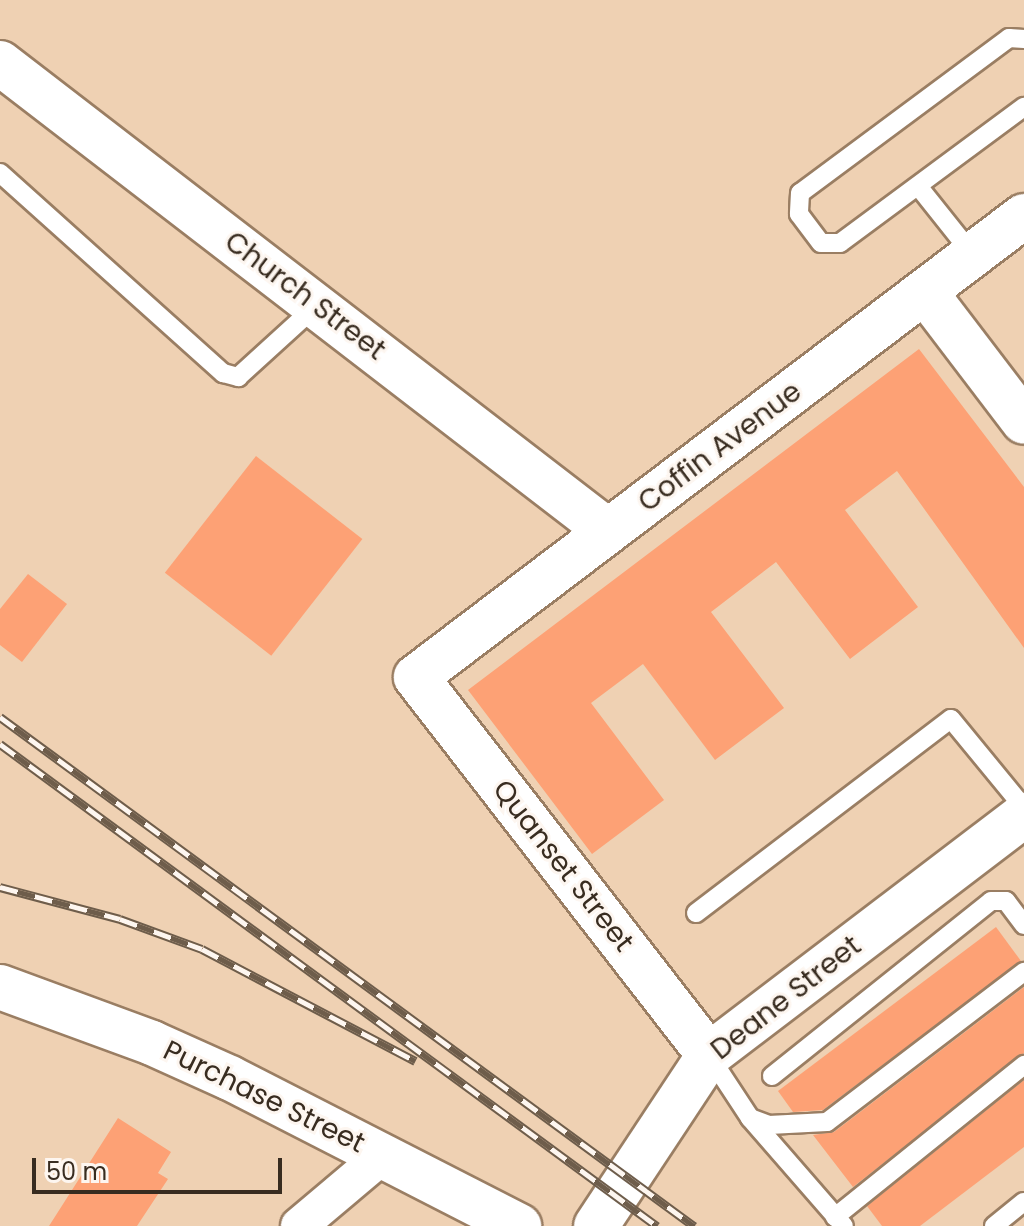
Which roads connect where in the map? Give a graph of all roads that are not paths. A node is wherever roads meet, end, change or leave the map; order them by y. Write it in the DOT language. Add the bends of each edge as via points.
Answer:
graph roads {
  1 [pos="1024,39"];
  2 [pos="5,76"];
  3 [pos="1024,107"];
  4 [pos="0,173"];
  5 [pos="918,186"];
  6 [pos="1024,216"];
  7 [pos="973,255"];
  8 [pos="925,292"];
  9 [pos="317,305"];
  10 [pos="1024,422"];
  11 [pos="608,531"];
  12 [pos="416,677"];
  13 [pos="1024,808"];
  14 [pos="1024,815"];
  15 [pos="696,913"];
  16 [pos="1024,925"];
  17 [pos="1024,972"];
  18 [pos="0,987"];
  19 [pos="709,1055"];
  20 [pos="1024,1065"];
  21 [pos="772,1076"];
  22 [pos="750,1118"];
  23 [pos="383,1155"];
  24 [pos="1024,1202"];
  25 [pos="840,1221"];
  26 [pos="299,1226"];
  27 [pos="519,1226"];
  28 [pos="596,1226"];
  29 [pos="994,1226"];
  1 -- 5 [label="lane" via="1009,38 800,193 799,214 821,243 840,243"];
  2 -- 9 [label="main road, Church Street"];
  3 -- 5 [label="lane"];
  4 -- 9 [label="lane" via="223,373 238,377"];
  5 -- 7 [label="lane"];
  6 -- 7 [label="main road, Coffin Avenue"];
  7 -- 8 [label="main road, Coffin Avenue"];
  8 -- 10 [label="main road"];
  8 -- 11 [label="main road, Coffin Avenue"];
  9 -- 11 [label="main road, Church Street"];
  11 -- 12 [label="main road, Coffin Avenue"];
  12 -- 19 [label="main road, Quanset Street"];
  13 -- 15 [label="lane" via="951,719"];
  14 -- 19 [label="main road, Deane Street"];
  16 -- 21 [label="lane" via="1006,901 991,901"];
  17 -- 22 [label="lane" via="827,1122 769,1125"];
  18 -- 23 [label="main road, Purchase Street" via="152,1043"];
  19 -- 22 [label="lane"];
  19 -- 28 [label="main road, Deane Street"];
  20 -- 25 [label="lane"];
  22 -- 25 [label="lane"];
  23 -- 26 [label="street"];
  23 -- 27 [label="main road, Purchase Street"];
  24 -- 29 [label="lane"];
}
